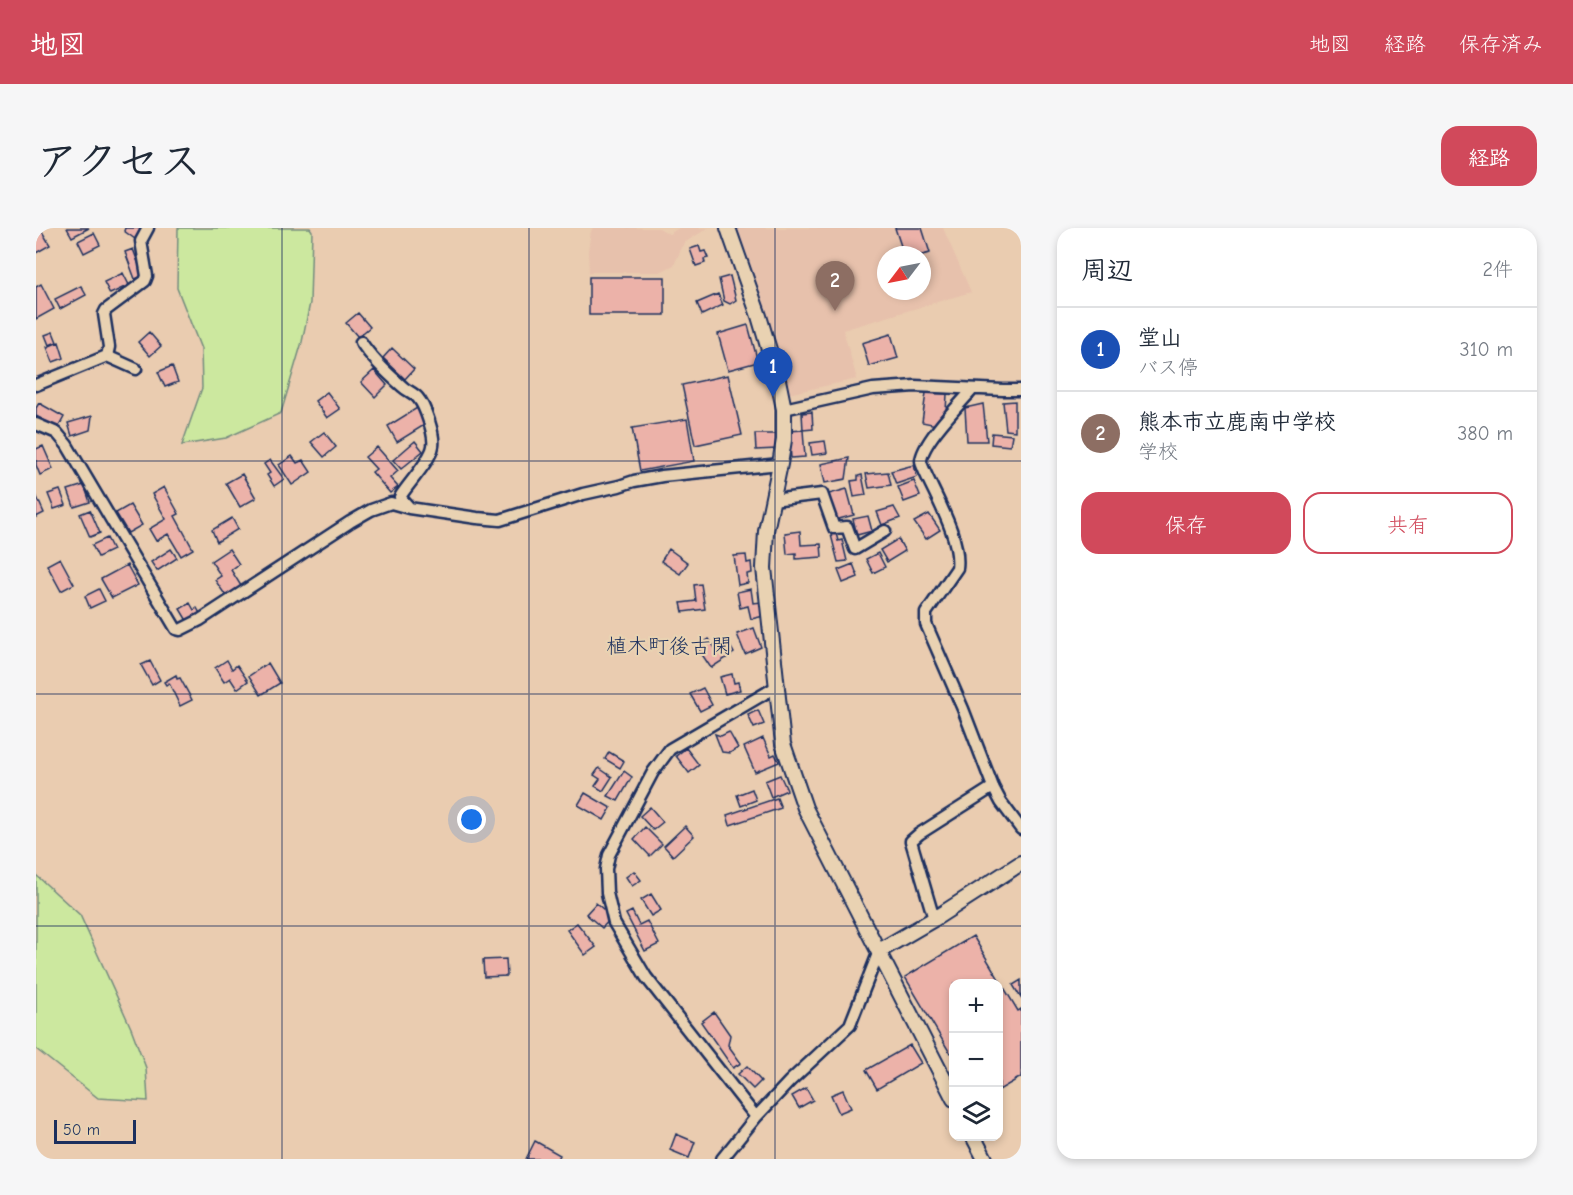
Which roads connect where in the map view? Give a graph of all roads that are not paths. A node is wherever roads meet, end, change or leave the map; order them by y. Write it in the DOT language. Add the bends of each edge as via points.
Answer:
graph roads {
  1 [pos="148,228"];
  2 [pos="728,228"];
  3 [pos="361,342"];
  4 [pos="107,356"];
  5 [pos="136,369"];
  6 [pos="36,385"];
  7 [pos="973,389"];
  8 [pos="1021,390"];
  9 [pos="784,409"];
  10 [pos="36,424"];
  11 [pos="780,464"];
  12 [pos="772,500"];
  13 [pos="409,508"];
  14 [pos="885,531"];
  15 [pos="776,687"];
  16 [pos="993,787"];
  17 [pos="1021,829"];
  18 [pos="1021,863"];
  19 [pos="934,919"];
  20 [pos="879,951"];
  21 [pos="949,1089"];
  22 [pos="756,1117"];
  23 [pos="975,1141"];
  24 [pos="722,1159"];
  25 [pos="985,1159"];
  1 -- 4 [label="street" via="141,241 145,281 104,314"];
  2 -- 9 [label="street" via="759,316"];
  3 -- 13 [label="street" via="386,371 417,396 425,409 433,447 400,497"];
  4 -- 5 [label="street"];
  4 -- 6 [label="street"];
  7 -- 8 [label="street"];
  7 -- 9 [label="street" via="873,389"];
  7 -- 16 [label="street" via="931,438 921,461 955,540 958,560 957,568 926,613 926,624"];
  9 -- 11 [label="street"];
  10 -- 13 [label="street" via="57,433 67,445 180,630 371,510 391,502"];
  11 -- 12 [label="street"];
  11 -- 13 [label="street" via="634,481 500,520"];
  12 -- 14 [label="street" via="822,494 834,528 847,527 855,549"];
  12 -- 15 [label="street" via="764,568"];
  15 -- 20 [label="street" via="783,744 805,808"];
  15 -- 22 [label="street" via="670,748 652,772 609,855 606,869 614,923 641,968"];
  16 -- 17 [label="street"];
  16 -- 19 [label="street" via="911,841"];
  18 -- 19 [label="street"];
  19 -- 20 [label="street"];
  20 -- 21 [label="street"];
  20 -- 22 [label="street" via="850,1025"];
  22 -- 24 [label="street"];
  23 -- 25 [label="street"];
}
